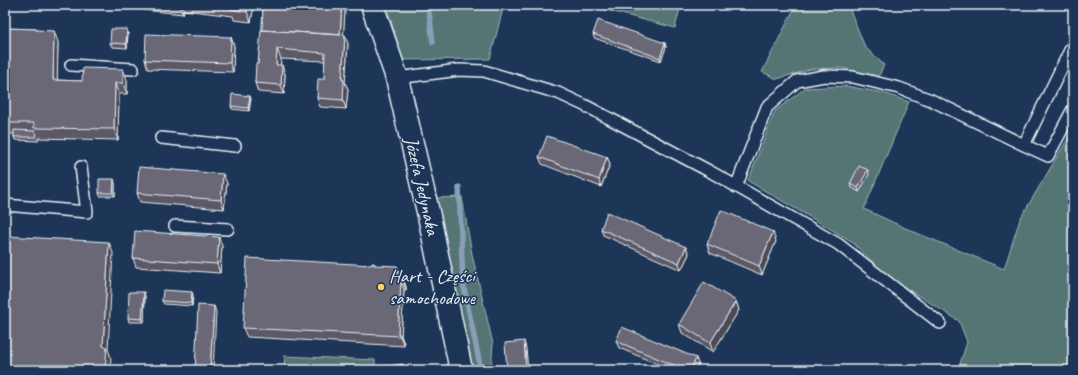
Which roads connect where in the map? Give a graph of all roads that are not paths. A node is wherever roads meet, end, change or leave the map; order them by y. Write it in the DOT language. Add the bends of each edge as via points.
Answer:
graph roads {
  1 [pos="372,5"];
  2 [pos="1073,44"];
  3 [pos="71,66"];
  4 [pos="133,69"];
  5 [pos="397,78"];
  6 [pos="1073,109"];
  7 [pos="161,138"];
  8 [pos="1024,145"];
  9 [pos="235,146"];
  10 [pos="81,167"];
  11 [pos="736,187"];
  12 [pos="5,205"];
  13 [pos="174,226"];
  14 [pos="228,229"];
  15 [pos="940,323"];
  16 [pos="462,370"];
  1 -- 5 [label="street, Józefa Jedynaka"];
  2 -- 8 [label="lane"];
  3 -- 4 [label="lane"];
  5 -- 11 [label="lane" via="459,70 484,71 558,93"];
  5 -- 16 [label="street, Józefa Jedynaka"];
  6 -- 8 [label="lane" via="1048,156"];
  7 -- 9 [label="lane"];
  8 -- 11 [label="lane" via="931,100 899,88 853,77 824,76 797,81 767,107"];
  10 -- 12 [label="lane" via="87,212"];
  11 -- 15 [label="lane" via="838,244"];
  13 -- 14 [label="lane"];
}
